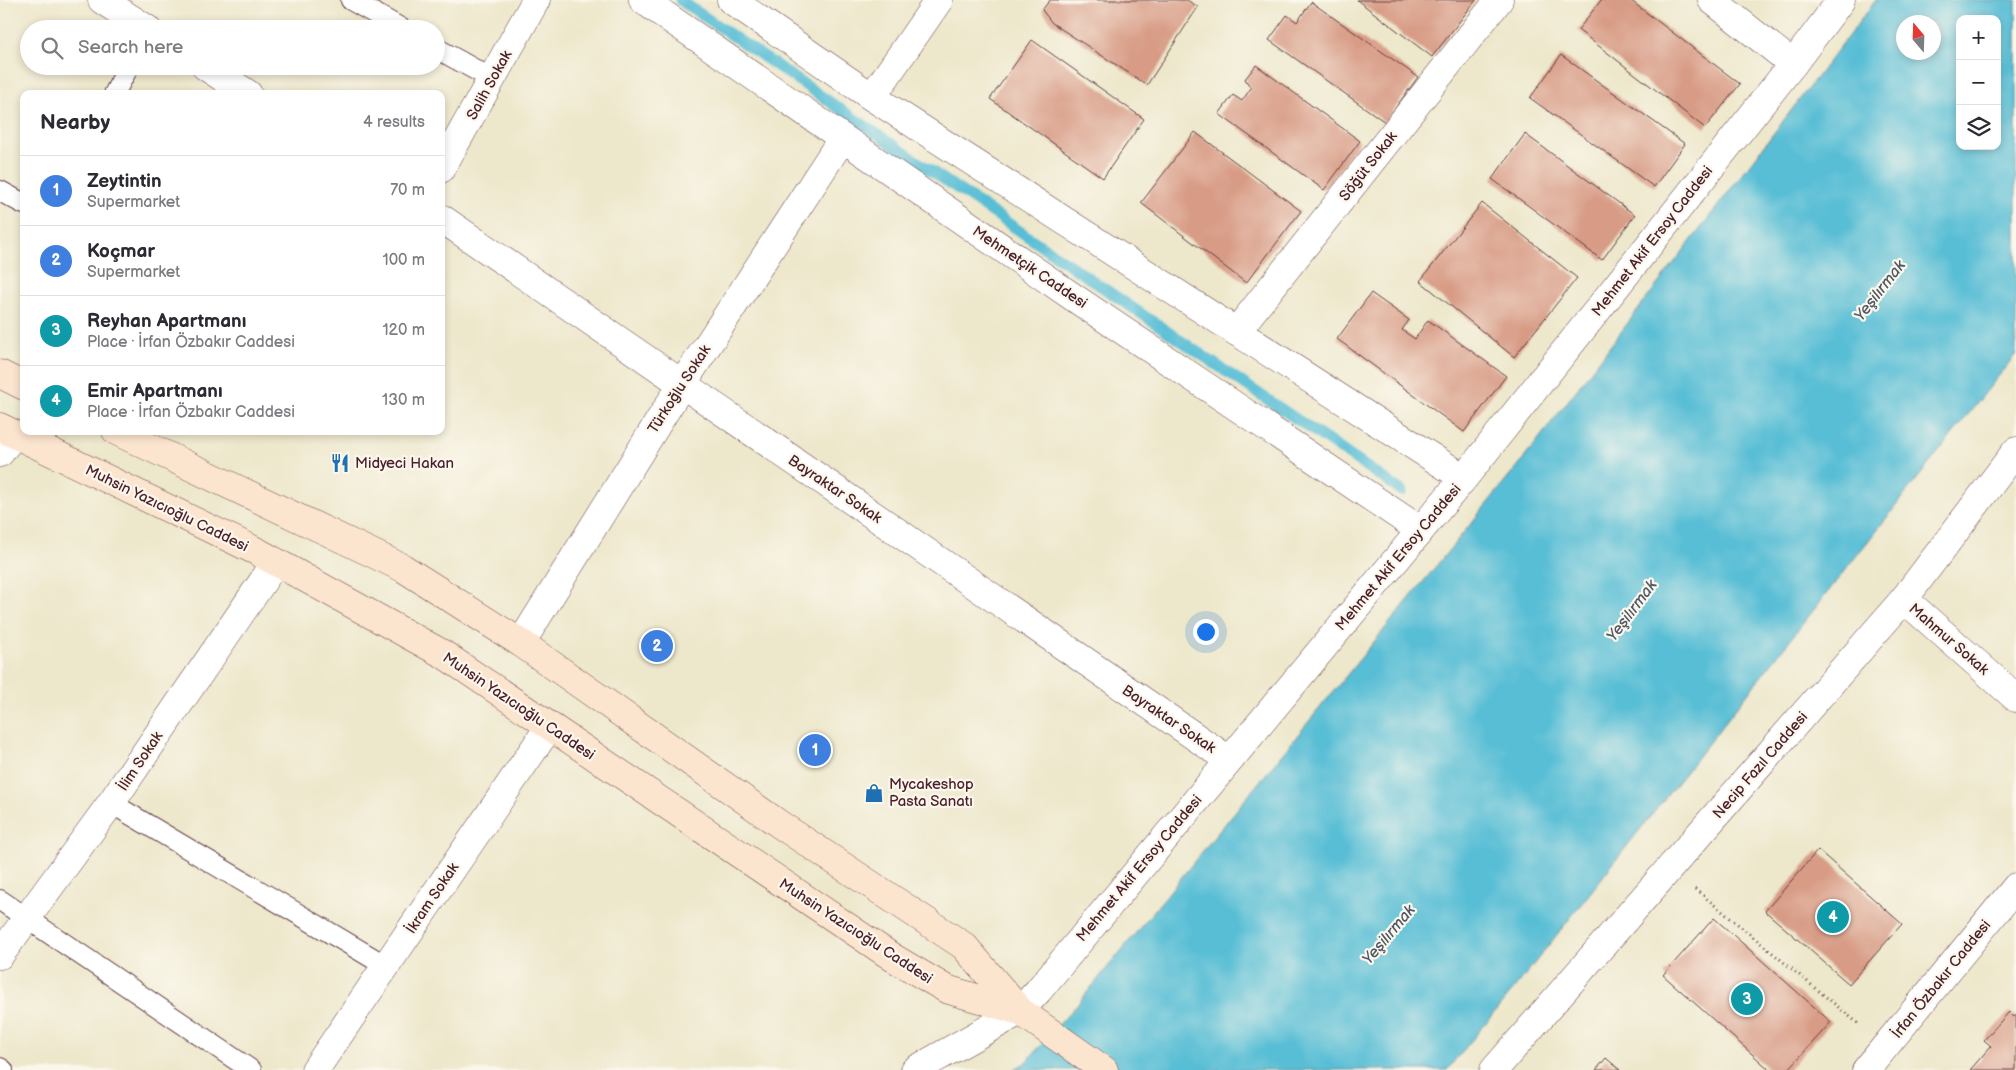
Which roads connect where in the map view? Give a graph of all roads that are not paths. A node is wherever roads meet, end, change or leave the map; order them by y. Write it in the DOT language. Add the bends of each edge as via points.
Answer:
graph roads {
  1 [pos="102,0"];
  2 [pos="350,0"];
  3 [pos="536,0"];
  4 [pos="642,0"];
  5 [pos="731,0"];
  6 [pos="940,0"];
  7 [pos="1499,0"];
  8 [pos="1712,0"];
  9 [pos="1841,0"];
  10 [pos="133,20"];
  11 [pos="386,20"];
  12 [pos="445,53"];
  13 [pos="1793,64"];
  14 [pos="124,75"];
  15 [pos="220,75"];
  16 [pos="492,79"];
  17 [pos="116,90"];
  18 [pos="242,90"];
  19 [pos="872,97"];
  20 [pos="842,139"];
  21 [pos="445,162"];
  22 [pos="0,191"];
  23 [pos="20,202"];
  24 [pos="445,221"];
  25 [pos="1236,332"];
  26 [pos="0,374"];
  27 [pos="20,384"];
  28 [pos="682,384"];
  29 [pos="124,435"];
  30 [pos="5,438"];
  31 [pos="2016,451"];
  32 [pos="1464,478"];
  33 [pos="1420,530"];
  34 [pos="276,562"];
  35 [pos="1904,599"];
  36 [pos="521,643"];
  37 [pos="2016,698"];
  38 [pos="549,727"];
  39 [pos="1229,760"];
  40 [pos="111,803"];
  41 [pos="2016,887"];
  42 [pos="0,900"];
  43 [pos="26,918"];
  44 [pos="0,955"];
  45 [pos="386,966"];
  46 [pos="1020,1011"];
  47 [pos="251,1070"];
  48 [pos="315,1070"];
  49 [pos="915,1070"];
  50 [pos="1104,1070"];
  51 [pos="1494,1070"];
  52 [pos="1866,1070"];
  1 -- 10 [label="street"];
  2 -- 11 [label="lane"];
  3 -- 16 [label="street, Salih Sokak"];
  4 -- 20 [label="street, Mehmetçik Caddesi"];
  5 -- 19 [label="street"];
  6 -- 19 [label="street"];
  7 -- 25 [label="street, Söğüt Sokak"];
  8 -- 13 [label="street"];
  9 -- 13 [label="street, Mehmet Akif Ersoy Caddesi"];
  12 -- 16 [label="lane"];
  13 -- 32 [label="street, Mehmet Akif Ersoy Caddesi"];
  14 -- 17 [label="lane"];
  15 -- 18 [label="street"];
  16 -- 21 [label="street, Salih Sokak"];
  19 -- 25 [label="street"];
  20 -- 28 [label="street, Türkoğlu Sokak"];
  20 -- 33 [label="street, Mehmetçik Caddesi"];
  22 -- 23 [label="lane"];
  24 -- 28 [label="street, Bayraktar Sokak"];
  25 -- 32 [label="street"];
  26 -- 27 [label="main road"];
  28 -- 36 [label="street, Türkoğlu Sokak"];
  28 -- 39 [label="street, Bayraktar Sokak"];
  29 -- 36 [label="main road" via="403,568"];
  30 -- 34 [label="main road, Muhsin Yazıcıoğlu Caddesi"];
  31 -- 35 [label="street, Necip Fazıl Caddesi"];
  32 -- 33 [label="street, Mehmet Akif Ersoy Caddesi"];
  33 -- 39 [label="street, Mehmet Akif Ersoy Caddesi"];
  34 -- 38 [label="main road, Muhsin Yazıcıoğlu Caddesi" via="443,654"];
  34 -- 40 [label="street, İlim Sokak"];
  35 -- 37 [label="street, Mahmur Sokak"];
  35 -- 51 [label="street, Necip Fazıl Caddesi"];
  36 -- 46 [label="main road" via="782,826 964,946"];
  38 -- 45 [label="street, İkram Sokak"];
  38 -- 46 [label="main road, Muhsin Yazıcıoğlu Caddesi" via="892,957 946,989"];
  39 -- 46 [label="street, Mehmet Akif Ersoy Caddesi"];
  40 -- 43 [label="street, İlim Sokak"];
  40 -- 45 [label="lane"];
  41 -- 52 [label="street, İrfan Özbakır Caddesi"];
  42 -- 43 [label="lane"];
  43 -- 44 [label="street, İlim Sokak"];
  43 -- 47 [label="lane"];
  45 -- 48 [label="street, İkram Sokak"];
  46 -- 49 [label="street, Mehmet Akif Ersoy Caddesi"];
  46 -- 50 [label="main road"];
}
